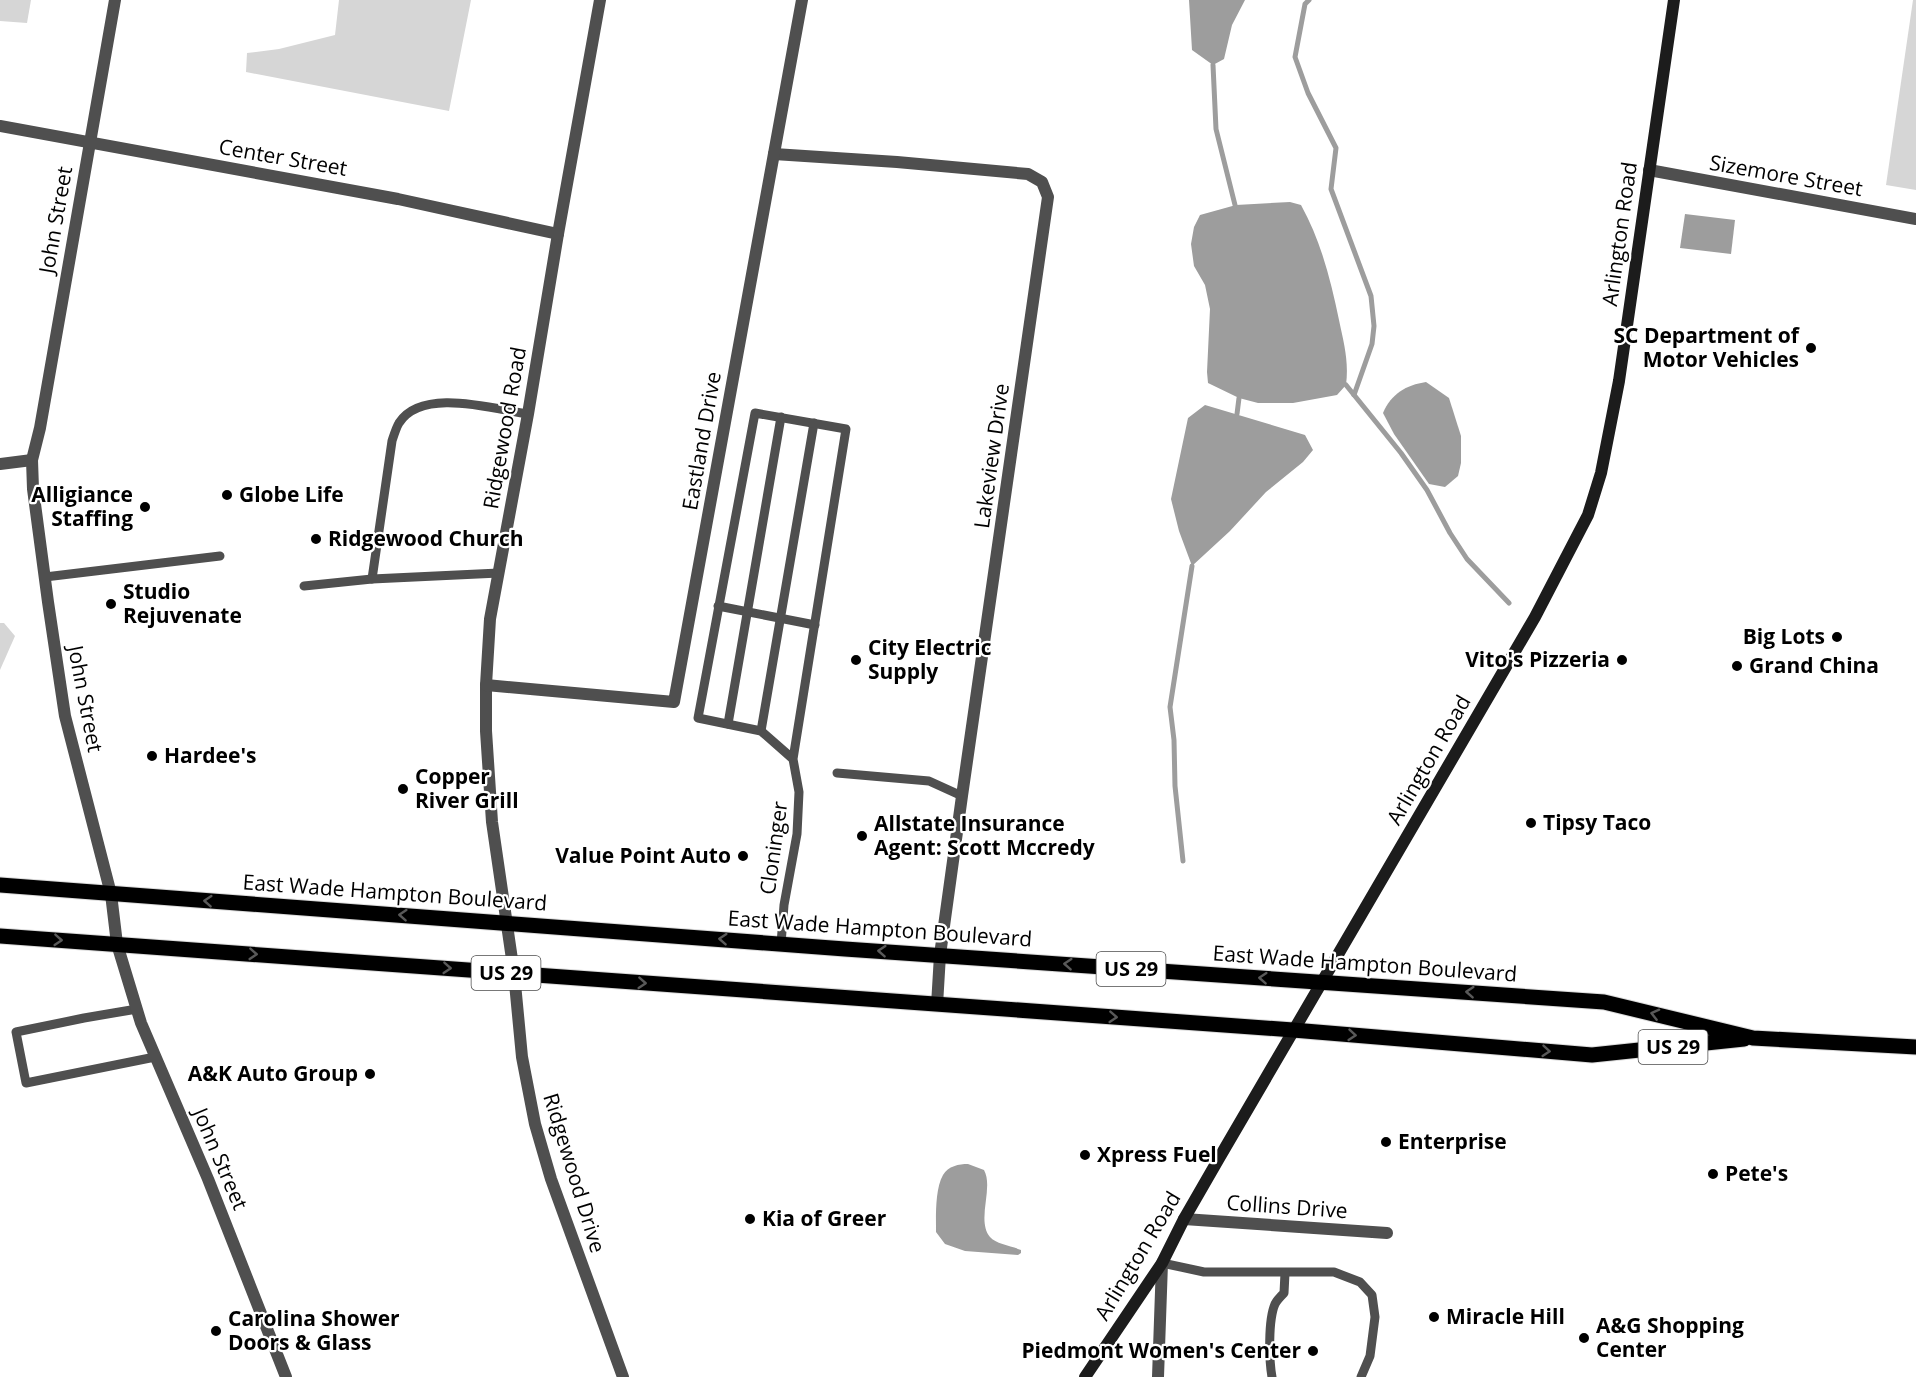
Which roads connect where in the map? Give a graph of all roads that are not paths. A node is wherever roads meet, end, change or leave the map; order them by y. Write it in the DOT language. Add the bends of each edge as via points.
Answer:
graph roads {
  1 [pos="115,0"];
  2 [pos="600,0"];
  3 [pos="802,0"];
  4 [pos="1674,0"];
  5 [pos="0,126"];
  6 [pos="89,143"];
  7 [pos="774,154"];
  8 [pos="1649,170"];
  9 [pos="1916,219"];
  10 [pos="558,234"];
  11 [pos="528,414"];
  12 [pos="781,417"];
  13 [pos="814,423"];
  14 [pos="32,460"];
  15 [pos="0,464"];
  16 [pos="220,556"];
  17 [pos="499,573"];
  18 [pos="45,577"];
  19 [pos="372,579"];
  20 [pos="304,586"];
  21 [pos="718,606"];
  22 [pos="748,611"];
  23 [pos="781,618"];
  24 [pos="815,625"];
  25 [pos="486,686"];
  26 [pos="728,724"];
  27 [pos="761,730"];
  28 [pos="793,759"];
  29 [pos="837,773"];
  30 [pos="962,796"];
  31 [pos="0,885"];
  32 [pos="111,894"];
  33 [pos="506,922"];
  34 [pos="0,936"];
  35 [pos="117,944"];
  36 [pos="781,944"];
  37 [pos="940,955"];
  38 [pos="514,973"];
  39 [pos="1321,982"];
  40 [pos="937,1005"];
  41 [pos="136,1009"];
  42 [pos="1293,1030"];
  43 [pos="1753,1038"];
  44 [pos="1916,1047"];
  45 [pos="155,1057"];
  46 [pos="1184,1219"];
  47 [pos="1387,1233"];
  48 [pos="1162,1263"];
  49 [pos="1284,1273"];
  50 [pos="286,1377"];
  51 [pos="623,1377"];
  52 [pos="1085,1377"];
  53 [pos="1158,1377"];
  54 [pos="1272,1377"];
  55 [pos="1361,1377"];
  1 -- 6 [label="street, John Street"];
  2 -- 10 [label="street, Ridgewood Road"];
  3 -- 7 [label="street, Eastland Drive"];
  4 -- 8 [label="main road, Arlington Road"];
  5 -- 6 [label="street, Center Street"];
  6 -- 10 [label="street, Center Street" via="398,199"];
  6 -- 14 [label="street, John Street"];
  7 -- 25 [label="street, Eastland Drive" via="674,702"];
  7 -- 30 [label="street, Lakeview Drive" via="1028,174 1046,189 1048,205"];
  8 -- 9 [label="street, Sizemore Street"];
  8 -- 39 [label="main road, Arlington Road" via="1611,427 1588,515 1535,617"];
  10 -- 11 [label="street, Ridgewood Road"];
  11 -- 17 [label="street, Ridgewood Road"];
  11 -- 19 [label="lane" via="430,403 399,423 392,441"];
  12 -- 13 [label="lane"];
  12 -- 21 [label="lane" via="755,413"];
  12 -- 22 [label="lane"];
  13 -- 23 [label="lane"];
  13 -- 24 [label="lane" via="846,429"];
  14 -- 15 [label="street"];
  14 -- 18 [label="street, John Street"];
  16 -- 18 [label="lane"];
  17 -- 19 [label="lane"];
  17 -- 25 [label="street, Ridgewood Road" via="490,619"];
  18 -- 32 [label="street, John Street" via="66,716"];
  19 -- 20 [label="lane"];
  21 -- 22 [label="lane"];
  21 -- 26 [label="lane" via="698,718"];
  22 -- 23 [label="lane"];
  22 -- 26 [label="lane"];
  23 -- 24 [label="lane"];
  23 -- 27 [label="lane"];
  24 -- 28 [label="lane"];
  25 -- 33 [label="street, Ridgewood Road" via="489,788"];
  26 -- 27 [label="lane"];
  27 -- 28 [label="lane"];
  28 -- 36 [label="lane, Cloninger" via="800,792"];
  29 -- 30 [label="lane" via="929,781"];
  30 -- 37 [label="street, Lakeview Drive"];
  31 -- 32 [label="main road, East Wade Hampton Boulevard / US 29"];
  33 -- 32 [label="main road, East Wade Hampton Boulevard / US 29, one-way"];
  32 -- 35 [label="street, John Street"];
  36 -- 33 [label="main road, East Wade Hampton Boulevard / US 29, one-way"];
  33 -- 38 [label="street, Ridgewood Road"];
  34 -- 35 [label="main road, East Wade Hampton Boulevard / US 29, one-way"];
  35 -- 38 [label="main road, East Wade Hampton Boulevard / US 29, one-way"];
  35 -- 41 [label="street, John Street"];
  37 -- 36 [label="main road, East Wade Hampton Boulevard / US 29, one-way"];
  39 -- 37 [label="main road, East Wade Hampton Boulevard / US 29, one-way"];
  37 -- 40 [label="street, Lakeview Drive"];
  38 -- 40 [label="main road, East Wade Hampton Boulevard / US 29, one-way"];
  38 -- 51 [label="street, Ridgewood Drive" via="522,1057 535,1124"];
  39 -- 42 [label="main road, Arlington Road"];
  43 -- 39 [label="main road, East Wade Hampton Boulevard / US 29, one-way" via="1604,1002"];
  40 -- 42 [label="main road, East Wade Hampton Boulevard / US 29, one-way"];
  41 -- 45 [label="street, John Street"];
  41 -- 45 [label="lane" via="16,1032 26,1083"];
  42 -- 43 [label="main road, East Wade Hampton Boulevard / US 29, one-way" via="1592,1055"];
  42 -- 46 [label="main road, Arlington Road"];
  43 -- 44 [label="main road, East Wade Hampton Boulevard / US 29"];
  45 -- 50 [label="street, John Street"];
  46 -- 47 [label="street, Collins Drive"];
  46 -- 48 [label="main road, Arlington Road"];
  48 -- 49 [label="lane" via="1204,1272"];
  48 -- 52 [label="main road, Arlington Road"];
  48 -- 53 [label="street"];
  49 -- 54 [label="lane" via="1284,1293 1272,1315"];
  49 -- 55 [label="lane" via="1334,1272 1360,1282 1372,1295 1375,1317 1370,1356"];
}
